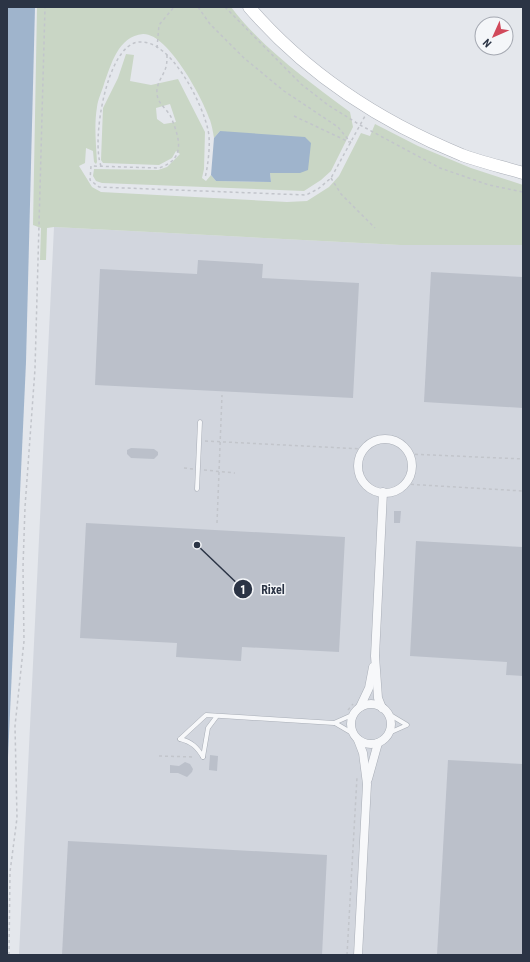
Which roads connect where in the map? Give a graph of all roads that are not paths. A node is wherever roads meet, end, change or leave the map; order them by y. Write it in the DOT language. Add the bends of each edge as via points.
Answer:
graph roads {
  1 [pos="249,7"];
  2 [pos="523,174"];
  3 [pos="200,422"];
  4 [pos="196,489"];
  5 [pos="383,492"];
  6 [pos="375,656"];
  7 [pos="358,704"];
  8 [pos="385,710"];
  9 [pos="350,713"];
  10 [pos="217,716"];
  11 [pos="334,722"];
  12 [pos="352,733"];
  13 [pos="389,733"];
  14 [pos="358,740"];
  15 [pos="378,743"];
  16 [pos="367,784"];
  17 [pos="358,955"];
  1 -- 2 [label="main road" via="294,53 369,109 409,131 463,155"];
  3 -- 4 [label="lane"];
  5 -- 5 [label="street" via="370,488 359,475 359,458 370,443 394,440 409,454 412,467 405,484 397,490"];
  5 -- 6 [label="street"];
  6 -- 7 [label="street" via="369,688"];
  6 -- 8 [label="street" via="378,698"];
  7 -- 8 [label="street" via="370,704"];
  7 -- 9 [label="street"];
  8 -- 13 [label="street" via="391,725"];
  8 -- 13 [label="lane" via="407,725 403,729"];
  9 -- 11 [label="lane"];
  9 -- 12 [label="street"];
  10 -- 10 [label="lane" via="206,715 180,739 197,746 203,757 208,728"];
  10 -- 11 [label="lane"];
  11 -- 12 [label="lane"];
  12 -- 14 [label="street"];
  13 -- 15 [label="street"];
  14 -- 15 [label="street" via="366,744"];
  14 -- 16 [label="street" via="363,752"];
  15 -- 16 [label="street"];
  16 -- 17 [label="street"];
}
